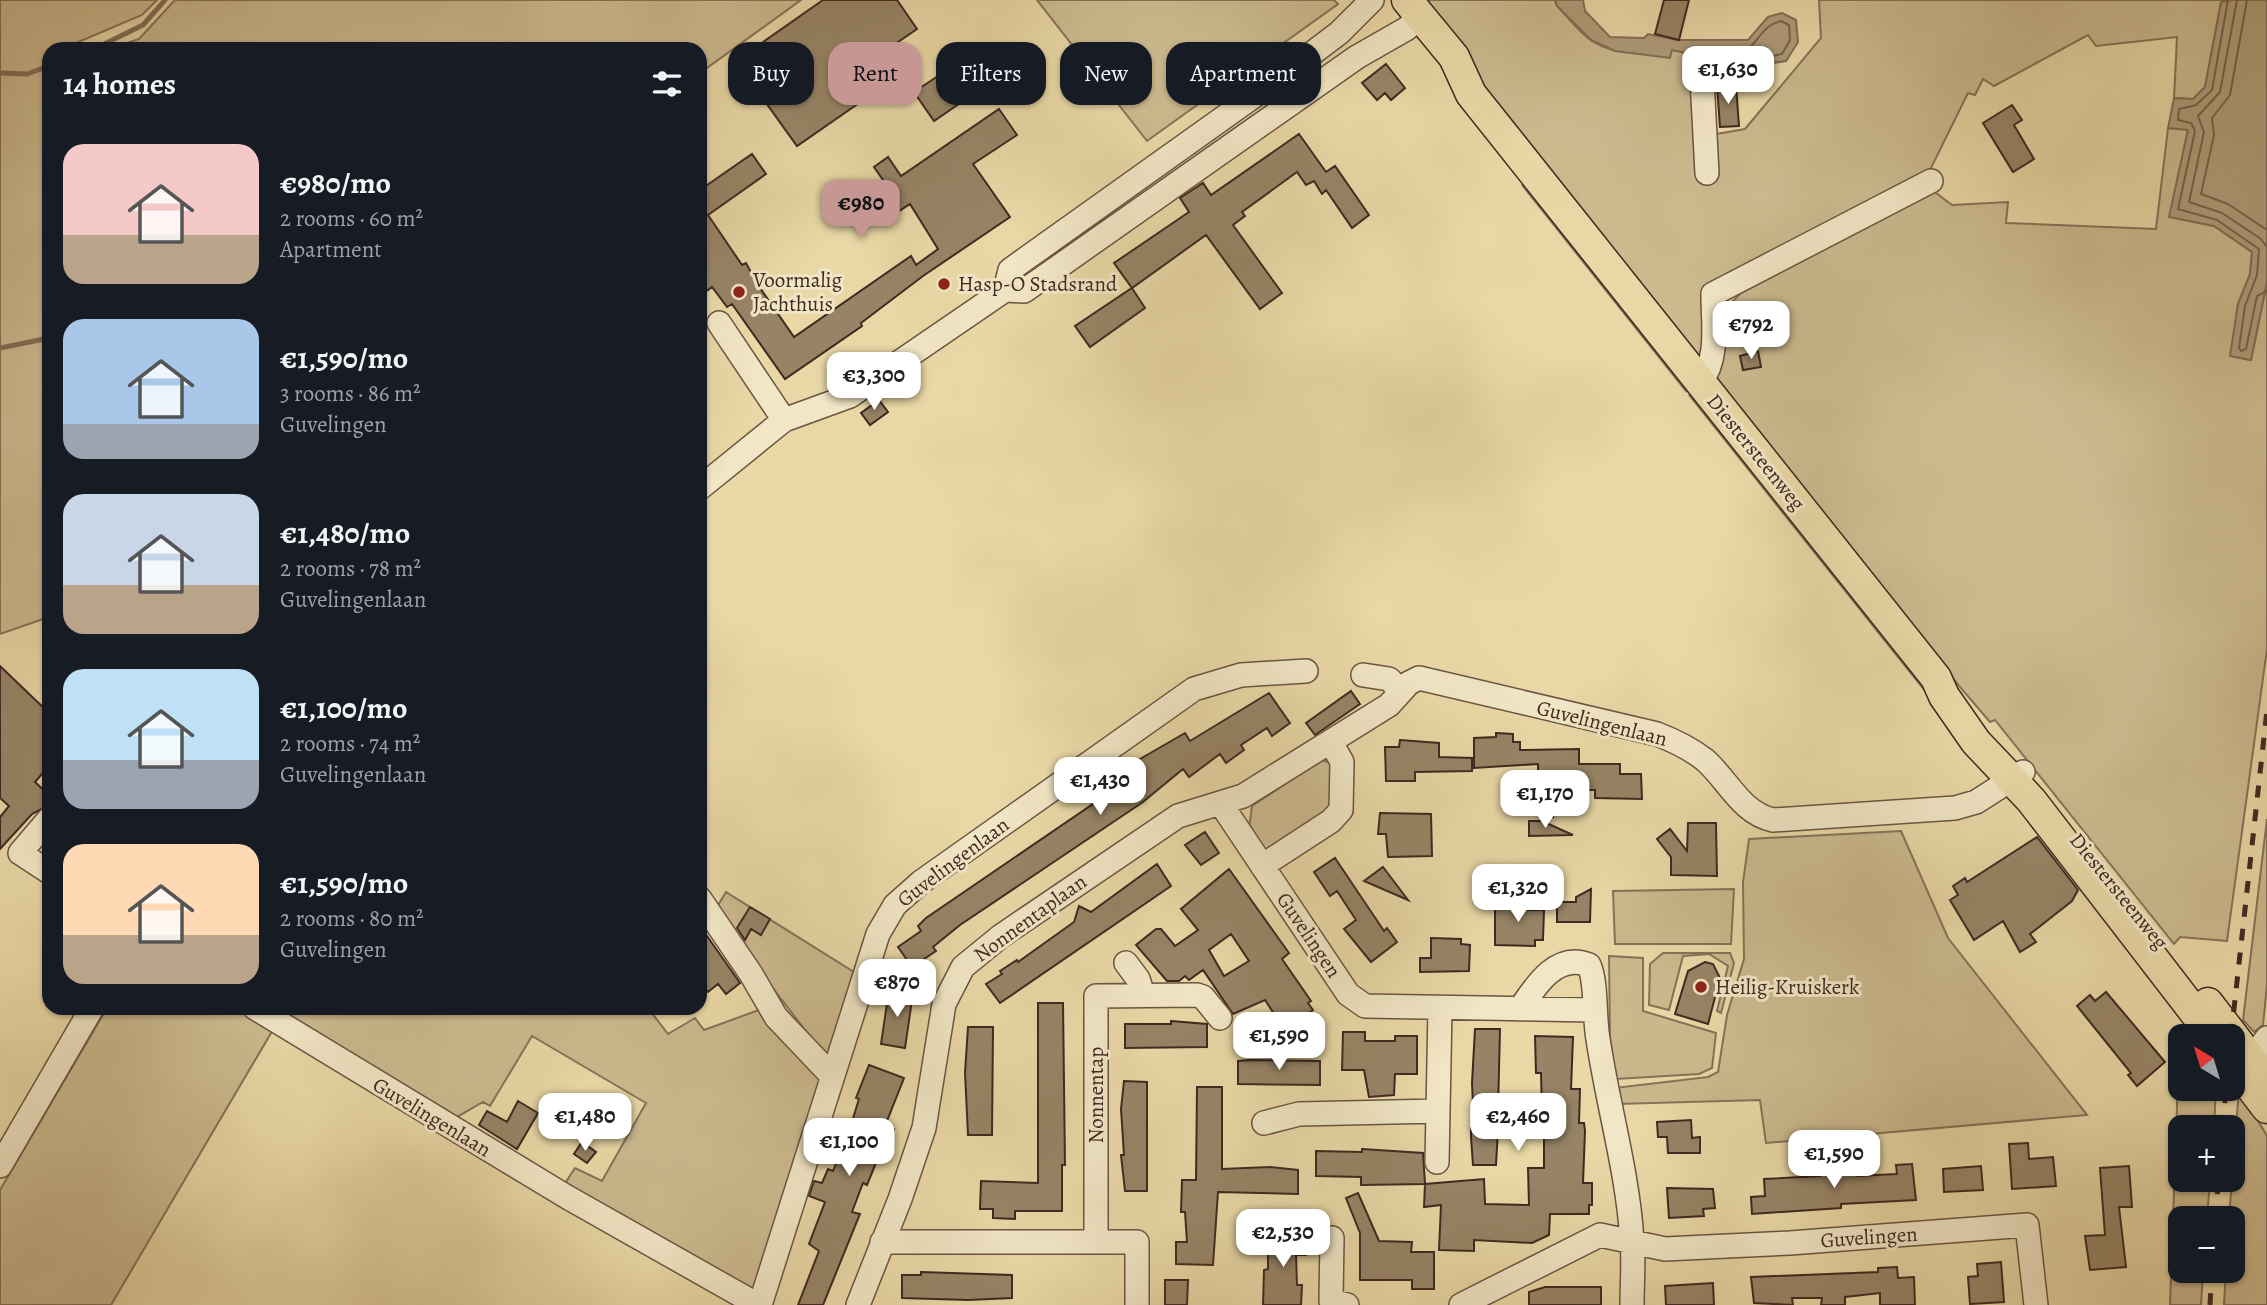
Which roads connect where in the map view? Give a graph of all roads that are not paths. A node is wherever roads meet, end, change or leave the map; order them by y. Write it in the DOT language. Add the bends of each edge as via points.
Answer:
graph roads {
  1 [pos="1372,0"];
  2 [pos="1385,0"];
  3 [pos="1411,15"];
  4 [pos="1339,33"];
  5 [pos="1321,47"];
  6 [pos="1357,57"];
  7 [pos="1701,61"];
  8 [pos="1321,82"];
  9 [pos="1242,105"];
  10 [pos="1288,105"];
  11 [pos="1707,173"];
  12 [pos="1931,181"];
  13 [pos="1005,290"];
  14 [pos="719,323"];
  15 [pos="1700,382"];
  16 [pos="784,420"];
  17 [pos="707,482"];
  18 [pos="1306,671"];
  19 [pos="1363,675"];
  20 [pos="1401,691"];
  21 [pos="1332,744"];
  22 [pos="2017,776"];
  23 [pos="1221,804"];
  24 [pos="42,827"];
  25 [pos="1262,866"];
  26 [pos="42,867"];
  27 [pos="707,909"];
  28 [pos="1126,963"];
  29 [pos="1143,995"];
  30 [pos="1440,1009"];
  31 [pos="1520,1009"];
  32 [pos="1593,1010"];
  33 [pos="88,1015"];
  34 [pos="267,1015"];
  35 [pos="1220,1018"];
  36 [pos="2204,1024"];
  37 [pos="2255,1058"];
  38 [pos="832,1076"];
  39 [pos="2267,1108"];
  40 [pos="1438,1111"];
  41 [pos="1264,1123"];
  42 [pos="1437,1162"];
  43 [pos="0,1166"];
  44 [pos="1332,1238"];
  45 [pos="1096,1241"];
  46 [pos="1632,1241"];
  47 [pos="882,1242"];
  48 [pos="759,1305"];
  49 [pos="858,1305"];
  50 [pos="1137,1305"];
  51 [pos="1347,1305"];
  52 [pos="1461,1305"];
  53 [pos="1632,1305"];
  54 [pos="2036,1305"];
  1 -- 4 [label="street"];
  2 -- 3 [label="main road, Diestersteenweg"];
  3 -- 6 [label="street"];
  3 -- 15 [label="main road, Diestersteenweg" via="1454,57 1471,94"];
  4 -- 5 [label="street"];
  4 -- 6 [label="street"];
  6 -- 8 [label="street"];
  7 -- 11 [label="street"];
  9 -- 13 [label="street" via="1010,271"];
  10 -- 13 [label="street" via="1024,291"];
  12 -- 15 [label="street" via="1713,295 1713,360"];
  13 -- 16 [label="street" via="850,396"];
  14 -- 16 [label="street"];
  15 -- 22 [label="main road, Diestersteenweg" via="1936,678 1952,687"];
  16 -- 17 [label="street"];
  18 -- 38 [label="street, Guvelingenlaan" via="1241,674 1194,690 906,894 878,934"];
  19 -- 20 [label="street" via="1389,679"];
  20 -- 21 [label="street, Nonnentaplaan" via="1389,705"];
  20 -- 22 [label="street, Guvelingenlaan" via="1419,678 1657,734 1706,761 1758,817 1773,820 1955,808 1976,802"];
  21 -- 23 [label="street, Nonnentaplaan"];
  21 -- 25 [label="street" via="1342,762 1341,810"];
  22 -- 36 [label="main road, Diestersteenweg"];
  22 -- 37 [label="main road, Diestersteenweg"];
  23 -- 25 [label="street, Guvelingen"];
  23 -- 47 [label="street, Nonnentaplaan" via="1178,816 963,967 944,1003 924,1128"];
  24 -- 26 [label="street" via="20,853"];
  25 -- 30 [label="street, Guvelingen" via="1348,994 1365,1006"];
  27 -- 38 [label="street" via="776,1017"];
  28 -- 29 [label="street"];
  29 -- 35 [label="street, Nonnentap" via="1203,996"];
  29 -- 45 [label="street, Nonnentap" via="1096,996"];
  30 -- 31 [label="street, Guvelingen"];
  30 -- 40 [label="street"];
  31 -- 32 [label="street, Guvelingen"];
  31 -- 32 [label="street" via="1535,986 1563,962 1579,961 1590,965 1594,975"];
  32 -- 46 [label="street"];
  33 -- 43 [label="street"];
  34 -- 48 [label="street, Guvelingenlaan" via="555,1190"];
  37 -- 39 [label="main road, Diestersteenweg"];
  38 -- 48 [label="street, Guvelingenlaan"];
  40 -- 41 [label="street" via="1298,1114"];
  40 -- 42 [label="street"];
  44 -- 51 [label="street" via="1331,1301"];
  45 -- 47 [label="street"];
  45 -- 50 [label="street" via="1138,1242"];
  46 -- 52 [label="street, Guvelingen" via="1600,1235"];
  46 -- 53 [label="street"];
  46 -- 54 [label="street, Guvelingen" via="1664,1249 2027,1225"];
  47 -- 49 [label="street, Nonnentaplaan"];
}
